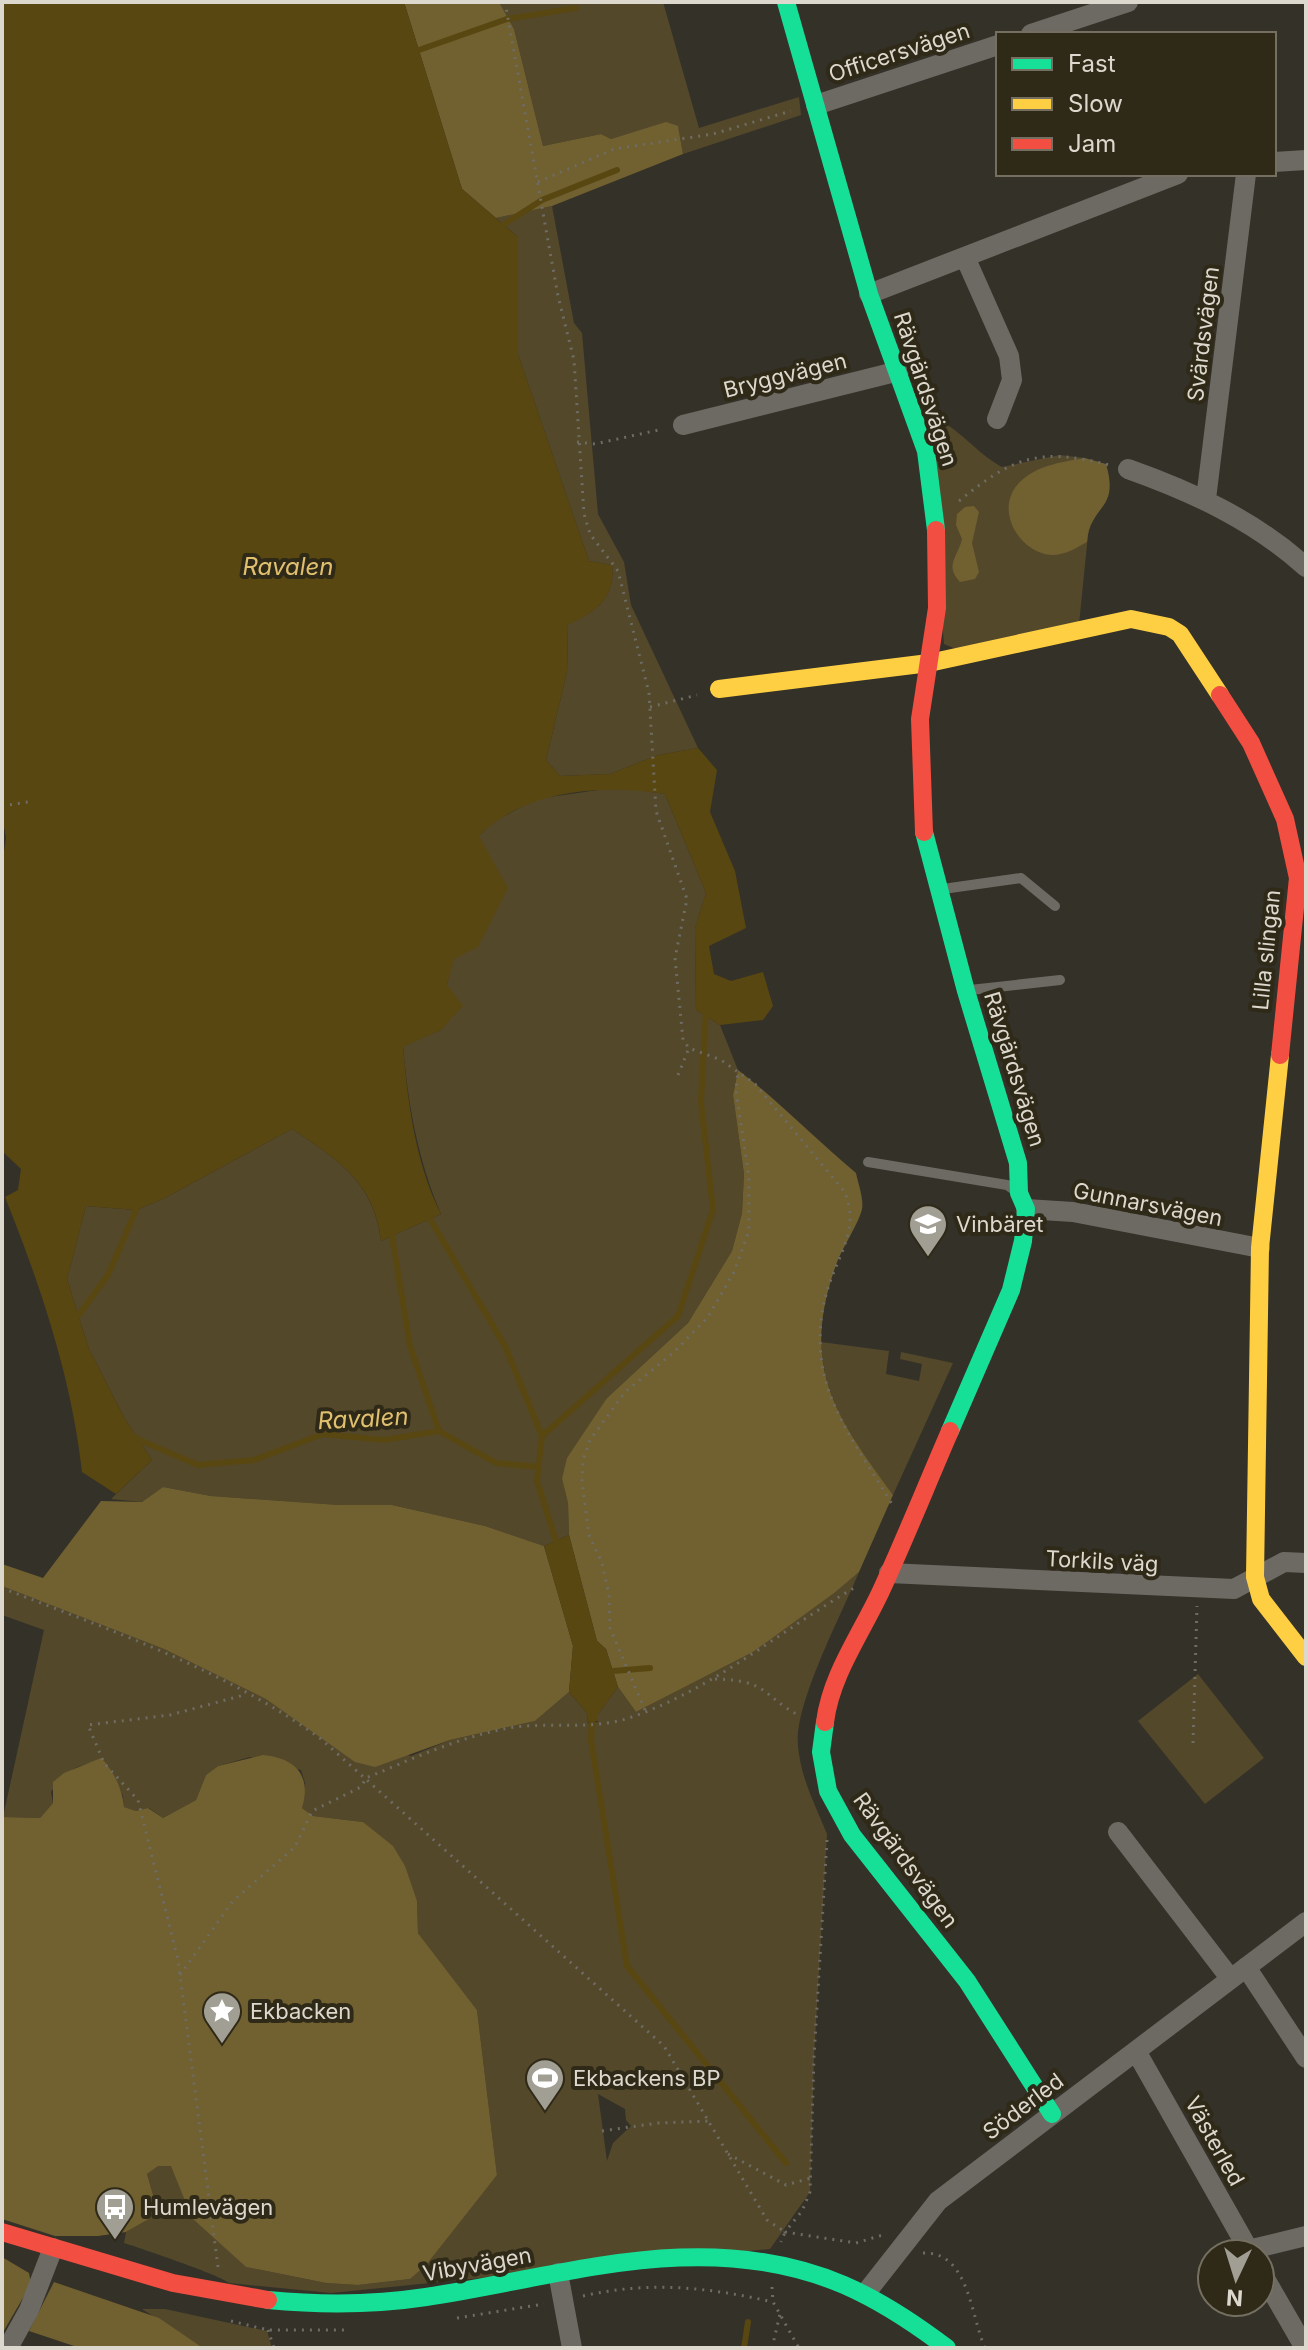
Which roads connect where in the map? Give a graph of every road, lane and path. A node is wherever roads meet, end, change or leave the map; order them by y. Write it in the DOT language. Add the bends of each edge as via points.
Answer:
graph roads {
  1 [pos="505,2"];
  2 [pos="786,2"];
  3 [pos="1128,2"];
  4 [pos="1037,32"];
  5 [pos="996,46"];
  6 [pos="808,107"];
  7 [pos="1306,160"];
  8 [pos="1276,162"];
  9 [pos="1173,176"];
  10 [pos="1246,176"];
  11 [pos="538,182"];
  12 [pos="965,257"];
  13 [pos="869,294"];
  14 [pos="899,371"];
  15 [pos="997,419"];
  16 [pos="683,425"];
  17 [pos="577,442"];
  18 [pos="1128,469"];
  19 [pos="1206,499"];
  20 [pos="936,507"];
  21 [pos="1306,567"];
  22 [pos="929,663"];
  23 [pos="719,689"];
  24 [pos="650,707"];
  25 [pos="28,802"];
  26 [pos="2,806"];
  27 [pos="937,890"];
  28 [pos="1055,906"];
  29 [pos="1060,980"];
  30 [pos="966,991"];
  31 [pos="689,1048"];
  32 [pos="738,1070"];
  33 [pos="678,1075"];
  34 [pos="868,1162"];
  35 [pos="1022,1201"];
  36 [pos="1260,1248"];
  37 [pos="893,1506"];
  38 [pos="1306,1563"];
  39 [pos="889,1573"];
  40 [pos="1255,1577"];
  41 [pos="2,1588"];
  42 [pos="1197,1590"];
  43 [pos="850,1601"];
  44 [pos="1306,1657"];
  45 [pos="712,1679"];
  46 [pos="246,1694"];
  47 [pos="804,1707"];
  48 [pos="645,1711"];
  49 [pos="1193,1743"];
  50 [pos="366,1778"];
  51 [pos="1118,1832"];
  52 [pos="827,1834"];
  53 [pos="1306,1922"];
  54 [pos="1238,1973"];
  55 [pos="180,1975"];
  56 [pos="1136,2051"];
  57 [pos="1306,2058"];
  58 [pos="1052,2114"];
  59 [pos="710,2121"];
  60 [pos="602,2131"];
  61 [pos="728,2154"];
  62 [pos="811,2178"];
  63 [pos="2,2232"];
  64 [pos="785,2232"];
  65 [pos="1306,2236"];
  66 [pos="1242,2238"];
  67 [pos="901,2244"];
  68 [pos="1276,2245"];
  69 [pos="53,2248"];
  70 [pos="777,2253"];
  71 [pos="558,2273"];
  72 [pos="221,2279"];
  73 [pos="772,2280"];
  74 [pos="865,2294"];
  75 [pos="1276,2297"];
  76 [pos="564,2301"];
  77 [pos="773,2302"];
  78 [pos="780,2314"];
  79 [pos="446,2319"];
  80 [pos="360,2329"];
  81 [pos="1304,2344"];
  82 [pos="8,2348"];
  83 [pos="274,2348"];
  84 [pos="572,2348"];
  85 [pos="772,2348"];
  86 [pos="799,2348"];
  87 [pos="947,2348"];
  88 [pos="985,2348"];
  1 -- 11 [label="path"];
  2 -- 6 [label="street, Rävgärdsvägen"];
  3 -- 4 [label="street"];
  5 -- 6 [label="street, Officersvägen"];
  6 -- 11 [label="path" via="713,134 614,149"];
  6 -- 13 [label="street, Rävgärdsvägen"];
  7 -- 8 [label="street"];
  9 -- 12 [label="street"];
  10 -- 19 [label="street, Svärdsvägen"];
  11 -- 17 [label="path" via="574,360"];
  12 -- 13 [label="street"];
  12 -- 15 [label="street" via="1009,356 1012,380"];
  13 -- 14 [label="street, Rävgärdsvägen"];
  14 -- 16 [label="street, Bryggvägen"];
  14 -- 20 [label="street, Rävgärdsvägen" via="926,451"];
  16 -- 17 [label="path" via="595,444"];
  17 -- 24 [label="path" via="584,514 590,534 618,571"];
  18 -- 19 [label="street"];
  18 -- 20 [label="path" via="1060,455 1025,460 1002,467 955,504"];
  19 -- 21 [label="street"];
  20 -- 22 [label="street, Rävgärdsvägen" via="937,608"];
  22 -- 23 [label="street, Lilla slingan"];
  22 -- 27 [label="street, Rävgärdsvägen" via="919,768 923,827"];
  22 -- 36 [label="street, Lilla slingan" via="1131,619 1156,623 1180,634 1251,743 1285,819 1298,878"];
  23 -- 24 [label="path"];
  24 -- 31 [label="path" via="656,811 687,899 675,958 683,1040"];
  25 -- 26 [label="path"];
  27 -- 28 [label="lane" via="1021,878"];
  27 -- 30 [label="street, Rävgärdsvägen"];
  29 -- 30 [label="lane"];
  30 -- 35 [label="street, Rävgärdsvägen" via="1018,1163"];
  31 -- 32 [label="path"];
  31 -- 33 [label="path"];
  32 -- 37 [label="path" via="772,1103 852,1208 825,1296 821,1358 849,1436"];
  32 -- 48 [label="path" via="749,1231 734,1272 708,1317 625,1392 590,1440 583,1460 589,1535 602,1563 610,1628"];
  34 -- 35 [label="lane" via="1007,1185"];
  35 -- 36 [label="street, Gunnarsvägen"];
  35 -- 39 [label="street, Rävgärdsvägen" via="1023,1241 1011,1290"];
  36 -- 40 [label="street, Lilla slingan"];
  38 -- 40 [label="street, Torkils väg" via="1284,1562"];
  39 -- 42 [label="street, Torkils väg"];
  39 -- 58 [label="street, Rävgärdsvägen" via="827,1707 821,1752 828,1791 852,1835 967,1981"];
  40 -- 42 [label="street, Torkils väg" via="1234,1589"];
  40 -- 44 [label="street, Lilla slingan" via="1261,1599"];
  41 -- 46 [label="path" via="170,1655"];
  42 -- 49 [label="path"];
  43 -- 45 [label="path" via="856,1587"];
  45 -- 47 [label="path" via="766,1689 800,1716"];
  45 -- 48 [label="path"];
  46 -- 50 [label="path" via="306,1729"];
  46 -- 55 [label="path" via="170,1715 88,1725 104,1763 138,1800"];
  48 -- 50 [label="path" via="600,1726 534,1725 496,1731"];
  50 -- 55 [label="path" via="361,1787 312,1811 295,1847 233,1901"];
  50 -- 59 [label="path" via="664,2046"];
  51 -- 54 [label="street"];
  52 -- 62 [label="path"];
  53 -- 54 [label="street, Söderled"];
  54 -- 56 [label="street, Söderled"];
  54 -- 57 [label="street"];
  55 -- 72 [label="path"];
  56 -- 58 [label="street, Söderled"];
  56 -- 66 [label="street, Västerled"];
  58 -- 67 [label="street, Söderled" via="938,2201"];
  59 -- 60 [label="path"];
  59 -- 61 [label="path"];
  61 -- 62 [label="path" via="786,2185"];
  61 -- 64 [label="path" via="767,2220"];
  62 -- 64 [label="path" via="802,2211"];
  63 -- 69 [label="street, Vibyvägen"];
  64 -- 67 [label="path" via="856,2243 886,2234"];
  64 -- 70 [label="path"];
  65 -- 68 [label="street"];
  67 -- 74 [label="street, Söderled"];
  67 -- 88 [label="path" via="917,2254 945,2257 960,2274"];
  69 -- 71 [label="street, Vibyvägen" via="219,2295 285,2303 416,2299"];
  69 -- 82 [label="street"];
  71 -- 74 [label="street, Vibyvägen" via="648,2257 713,2255 796,2270"];
  71 -- 76 [label="street"];
  73 -- 77 [label="path"];
  74 -- 87 [label="street, Vibyvägen"];
  75 -- 81 [label="street"];
  76 -- 77 [label="path" via="674,2285"];
  76 -- 79 [label="path"];
  76 -- 84 [label="street"];
  77 -- 78 [label="path"];
  78 -- 85 [label="path"];
  78 -- 86 [label="path"];
  80 -- 83 [label="path" via="268,2330"];
}
